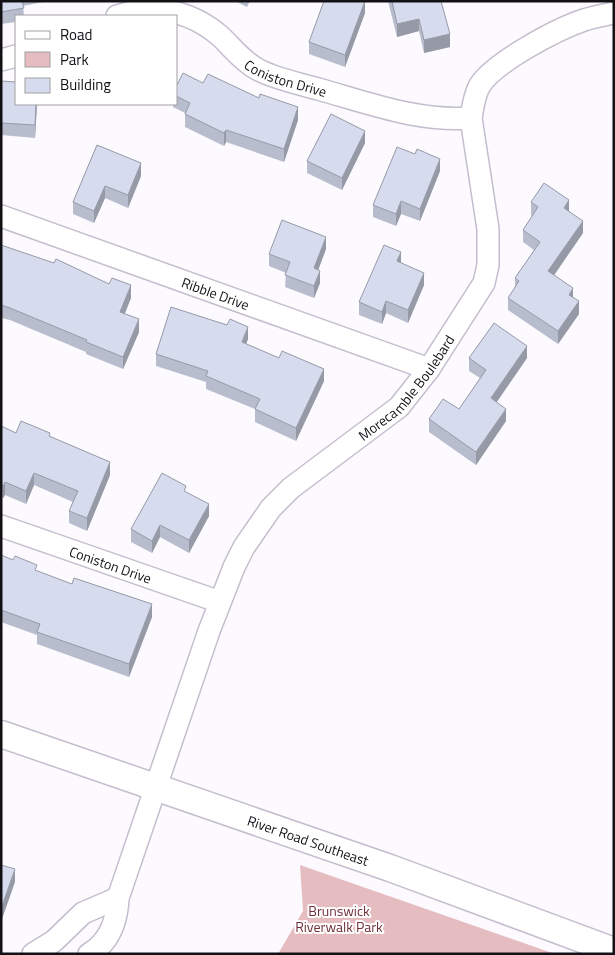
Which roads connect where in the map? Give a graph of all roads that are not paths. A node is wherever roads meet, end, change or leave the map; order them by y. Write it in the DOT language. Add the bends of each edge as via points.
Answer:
graph roads {
  1 [pos="614,13"];
  2 [pos="121,15"];
  3 [pos="15,56"];
  4 [pos="1,60"];
  5 [pos="471,118"];
  6 [pos="1,216"];
  7 [pos="429,369"];
  8 [pos="1,526"];
  9 [pos="220,602"];
  10 [pos="1,734"];
  11 [pos="155,788"];
  12 [pos="118,898"];
  13 [pos="65,928"];
  14 [pos="614,951"];
  15 [pos="33,954"];
  16 [pos="82,954"];
  17 [pos="89,954"];
  1 -- 5 [label="street, Morecamble Boulebard" via="566,27 509,59 481,85"];
  2 -- 5 [label="street, Coniston Drive" via="141,10 180,12 206,25 244,60 270,75 416,116 447,120"];
  3 -- 4 [label="street"];
  5 -- 7 [label="street, Morecamble Boulebard" via="488,229 488,265 484,283 474,302"];
  6 -- 7 [label="street, Ribble Drive"];
  7 -- 9 [label="street, Morecamble Boulebard" via="399,407 311,472 271,508 244,547"];
  8 -- 9 [label="street, Coniston Drive"];
  9 -- 11 [label="street, Morecamble Boulebard"];
  10 -- 11 [label="main road, River Road Southeast"];
  11 -- 12 [label="street, Morecamble Boulebard"];
  11 -- 14 [label="main road, River Road Southeast" via="390,868"];
  12 -- 13 [label="street" via="83,913"];
  12 -- 17 [label="street, Morecamble Boulebard" via="118,909 105,942"];
  13 -- 15 [label="street"];
  13 -- 16 [label="street"];
}
